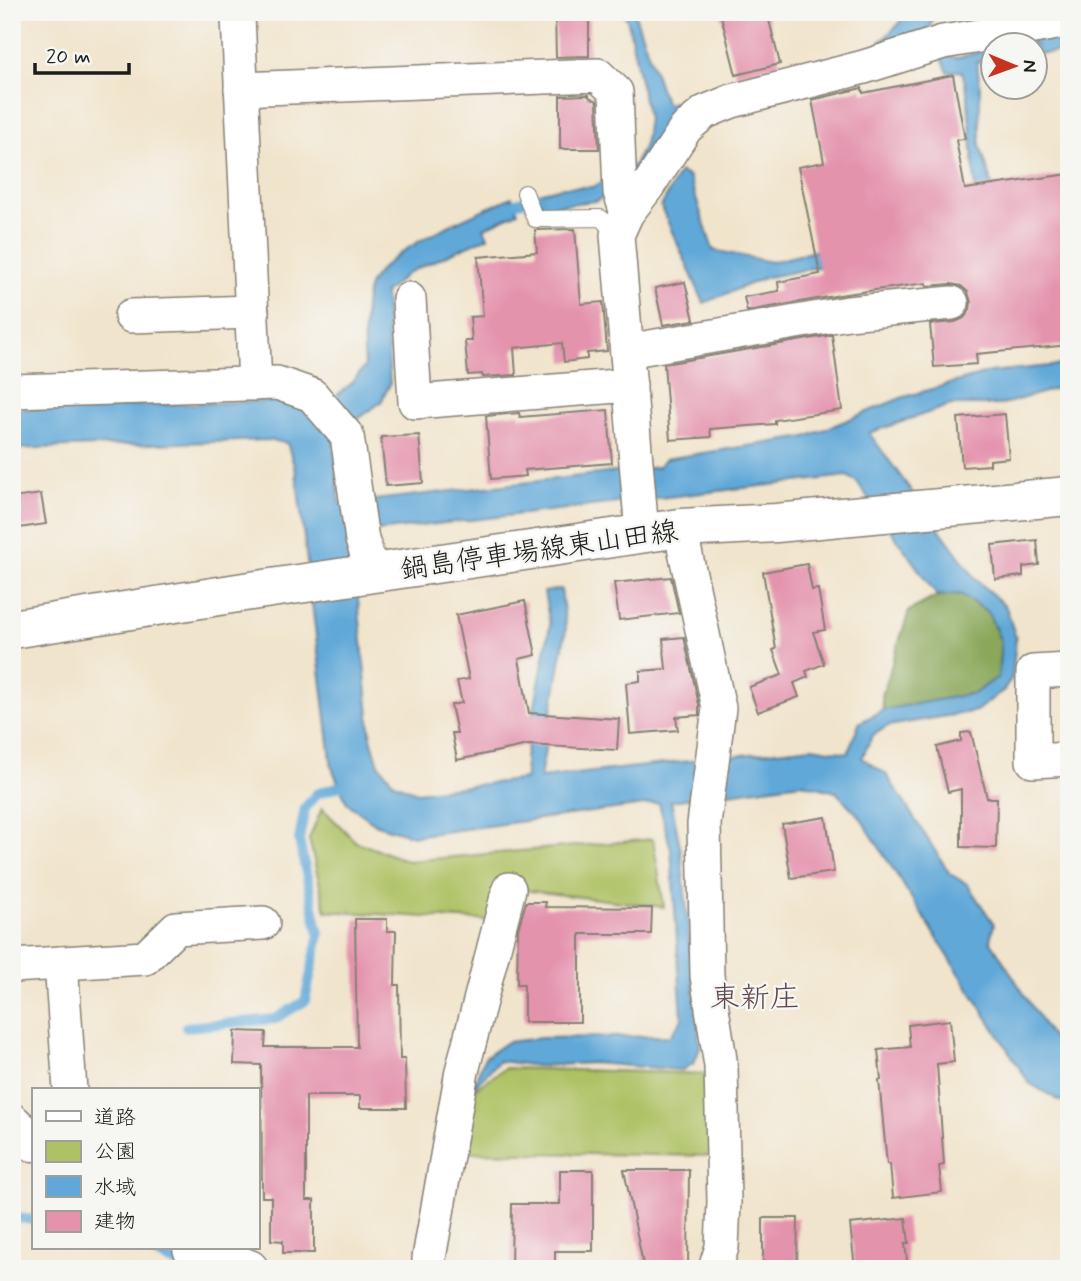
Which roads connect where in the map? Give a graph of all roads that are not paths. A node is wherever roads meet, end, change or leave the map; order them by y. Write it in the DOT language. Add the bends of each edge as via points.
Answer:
graph roads {
  1 [pos="238,17"];
  2 [pos="1069,21"];
  3 [pos="241,89"];
  4 [pos="631,194"];
  5 [pos="527,200"];
  6 [pos="409,299"];
  7 [pos="952,303"];
  8 [pos="252,312"];
  9 [pos="131,316"];
  10 [pos="627,351"];
  11 [pos="254,383"];
  12 [pos="630,385"];
  13 [pos="12,391"];
  14 [pos="1069,496"];
  15 [pos="641,520"];
  16 [pos="680,527"];
  17 [pos="366,562"];
  18 [pos="12,629"];
  19 [pos="1069,670"];
  20 [pos="1069,760"];
  21 [pos="509,889"];
  22 [pos="263,923"];
  23 [pos="61,963"];
  24 [pos="12,966"];
  25 [pos="70,1088"];
  26 [pos="12,1123"];
  27 [pos="32,1141"];
  28 [pos="198,1250"];
  29 [pos="250,1269"];
  30 [pos="429,1269"];
  31 [pos="715,1269"];
  1 -- 3 [label="street"];
  2 -- 4 [label="street" via="935,45 705,112"];
  3 -- 4 [label="street" via="598,75 616,92"];
  3 -- 8 [label="street"];
  4 -- 5 [label="lane" via="601,218 535,219"];
  4 -- 10 [label="street"];
  6 -- 12 [label="street" via="415,402"];
  7 -- 10 [label="street" via="848,313"];
  8 -- 9 [label="street"];
  8 -- 11 [label="street"];
  10 -- 12 [label="street"];
  11 -- 13 [label="street"];
  11 -- 17 [label="street" via="277,383 312,395 347,436"];
  12 -- 15 [label="street"];
  14 -- 16 [label="main road, 鍋島停車場線東山田線" via="776,523"];
  15 -- 16 [label="main road, 鍋島停車場線東山田線"];
  15 -- 17 [label="main road, 鍋島停車場線東山田線"];
  16 -- 31 [label="street" via="719,708 704,824 708,976 721,1066 724,1202 722,1247"];
  17 -- 18 [label="main road, 鍋島停車場線東山田線" via="303,582"];
  19 -- 20 [label="street" via="1033,672 1033,761"];
  21 -- 30 [label="street" via="462,1071"];
  22 -- 23 [label="street" via="176,928 145,958"];
  23 -- 24 [label="street"];
  23 -- 25 [label="street"];
  26 -- 27 [label="main road"];
  28 -- 29 [label="main road"];
}
